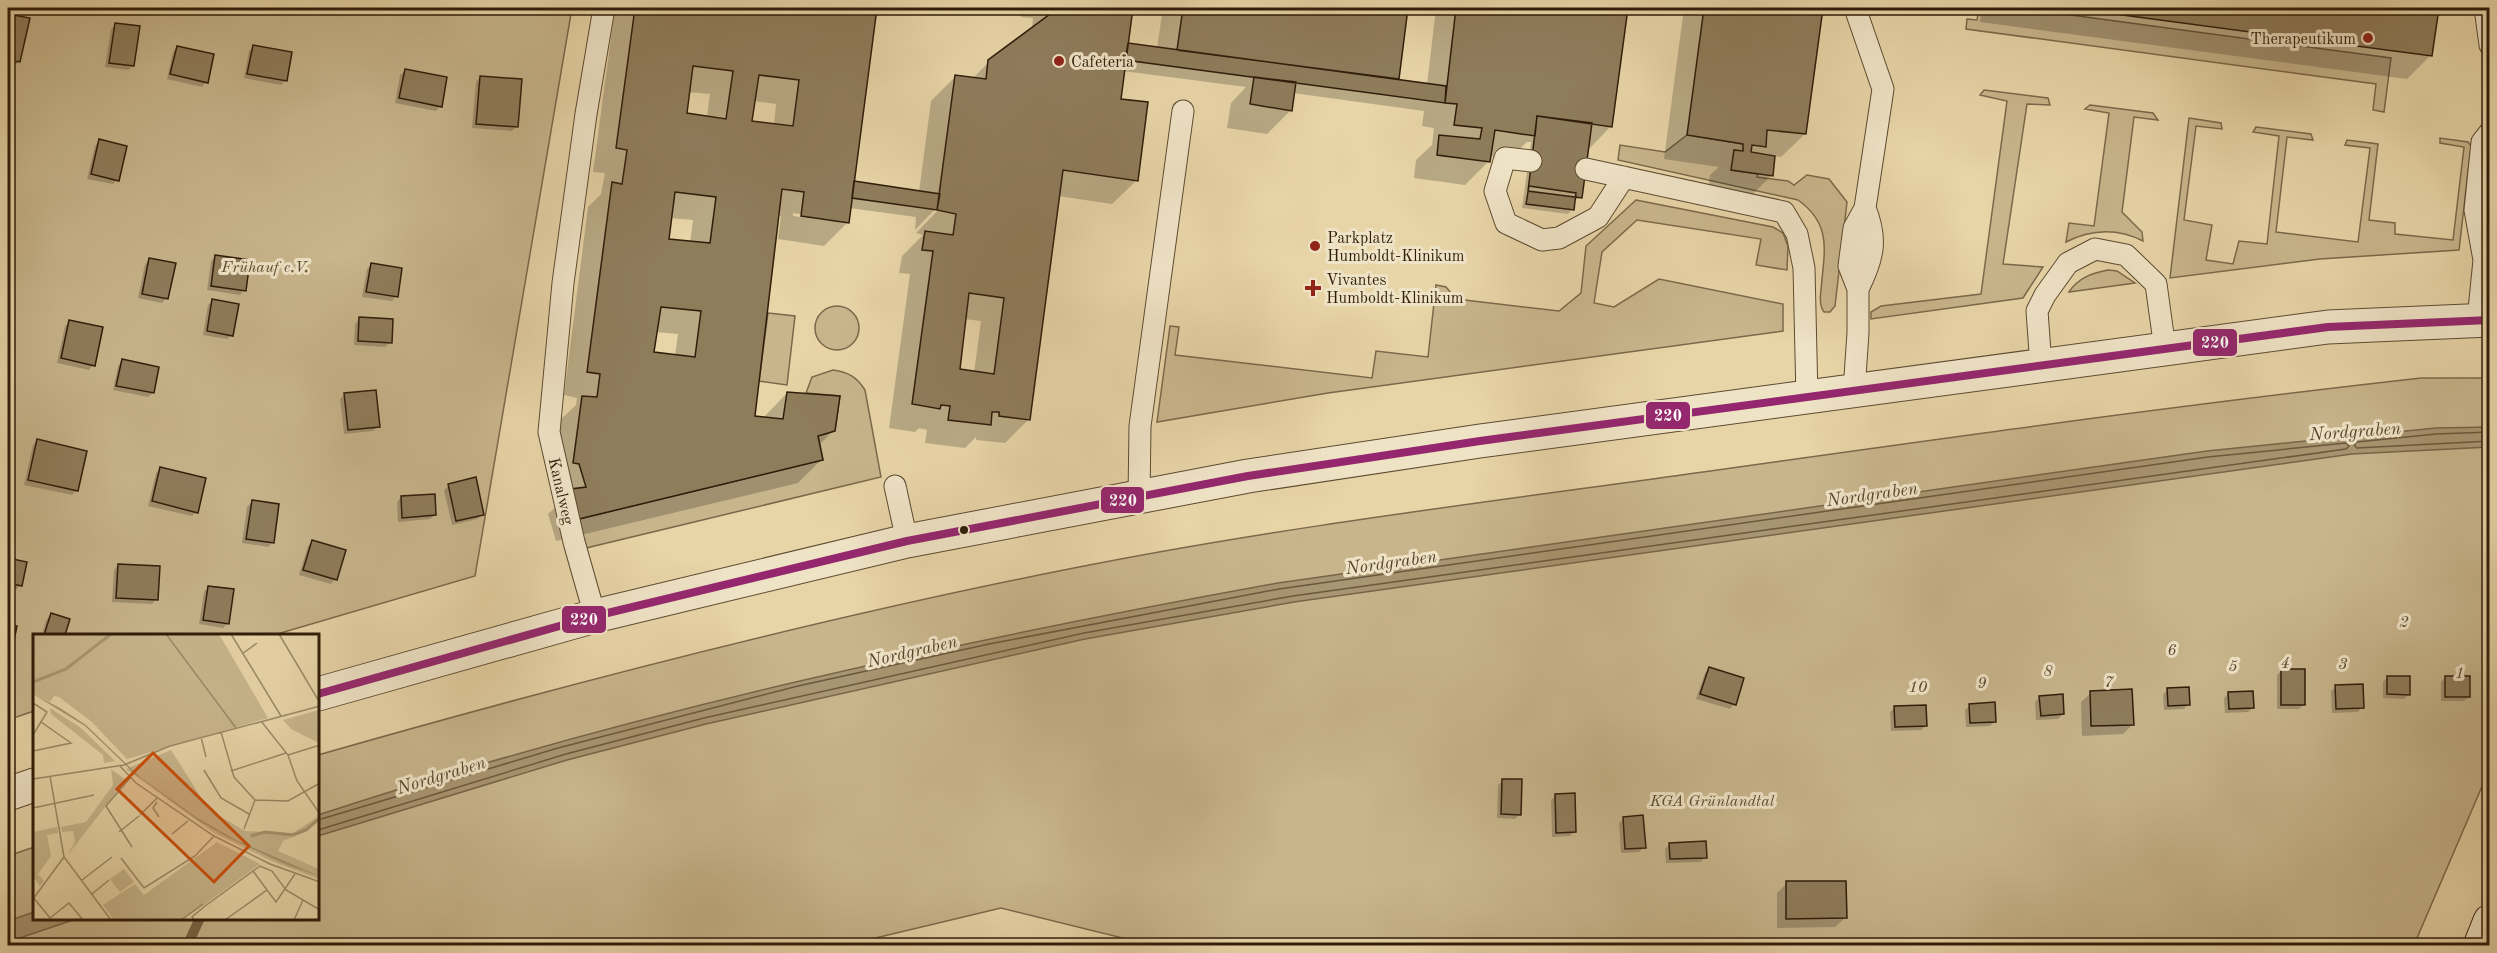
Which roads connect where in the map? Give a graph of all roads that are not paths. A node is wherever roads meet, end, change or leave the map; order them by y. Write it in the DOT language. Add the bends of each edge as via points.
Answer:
graph roads {
  1 [pos="604,8"];
  2 [pos="1855,8"];
  3 [pos="2485,8"];
  4 [pos="2490,45"];
  5 [pos="1183,111"];
  6 [pos="2490,132"];
  7 [pos="1531,161"];
  8 [pos="1586,169"];
  9 [pos="1624,177"];
  10 [pos="2485,230"];
  11 [pos="2484,320"];
  12 [pos="2165,349"];
  13 [pos="2041,366"];
  14 [pos="1854,391"];
  15 [pos="1807,398"];
  16 [pos="895,486"];
  17 [pos="1139,497"];
  18 [pos="907,541"];
  19 [pos="595,616"];
  20 [pos="320,693"];
  21 [pos="33,785"];
  22 [pos="8,794"];
  23 [pos="2490,921"];
  24 [pos="2480,945"];
  1 -- 19 [label="lane, Kanalweg" via="566,260 549,432"];
  2 -- 14 [label="lane" via="1883,89 1865,208 1874,230 1869,267 1858,289"];
  3 -- 4 [label="lane"];
  5 -- 17 [label="lane" via="1140,426"];
  6 -- 10 [label="lane" via="2482,142 2475,210"];
  7 -- 9 [label="lane" via="1505,158 1495,190 1506,223 1542,240 1559,238 1598,217"];
  8 -- 9 [label="lane"];
  9 -- 15 [label="lane" via="1784,212 1797,234 1804,268"];
  10 -- 11 [label="lane"];
  11 -- 12 [label="street" via="2328,327"];
  12 -- 13 [label="street"];
  12 -- 13 [label="lane" via="2156,284 2126,255 2095,249 2068,263 2037,310"];
  13 -- 14 [label="street"];
  14 -- 15 [label="street"];
  15 -- 17 [label="street" via="1480,441 1248,476"];
  16 -- 18 [label="lane"];
  17 -- 18 [label="street"];
  18 -- 19 [label="street"];
  19 -- 20 [label="street"];
  21 -- 22 [label="street"];
  23 -- 24 [label="street"];
}
